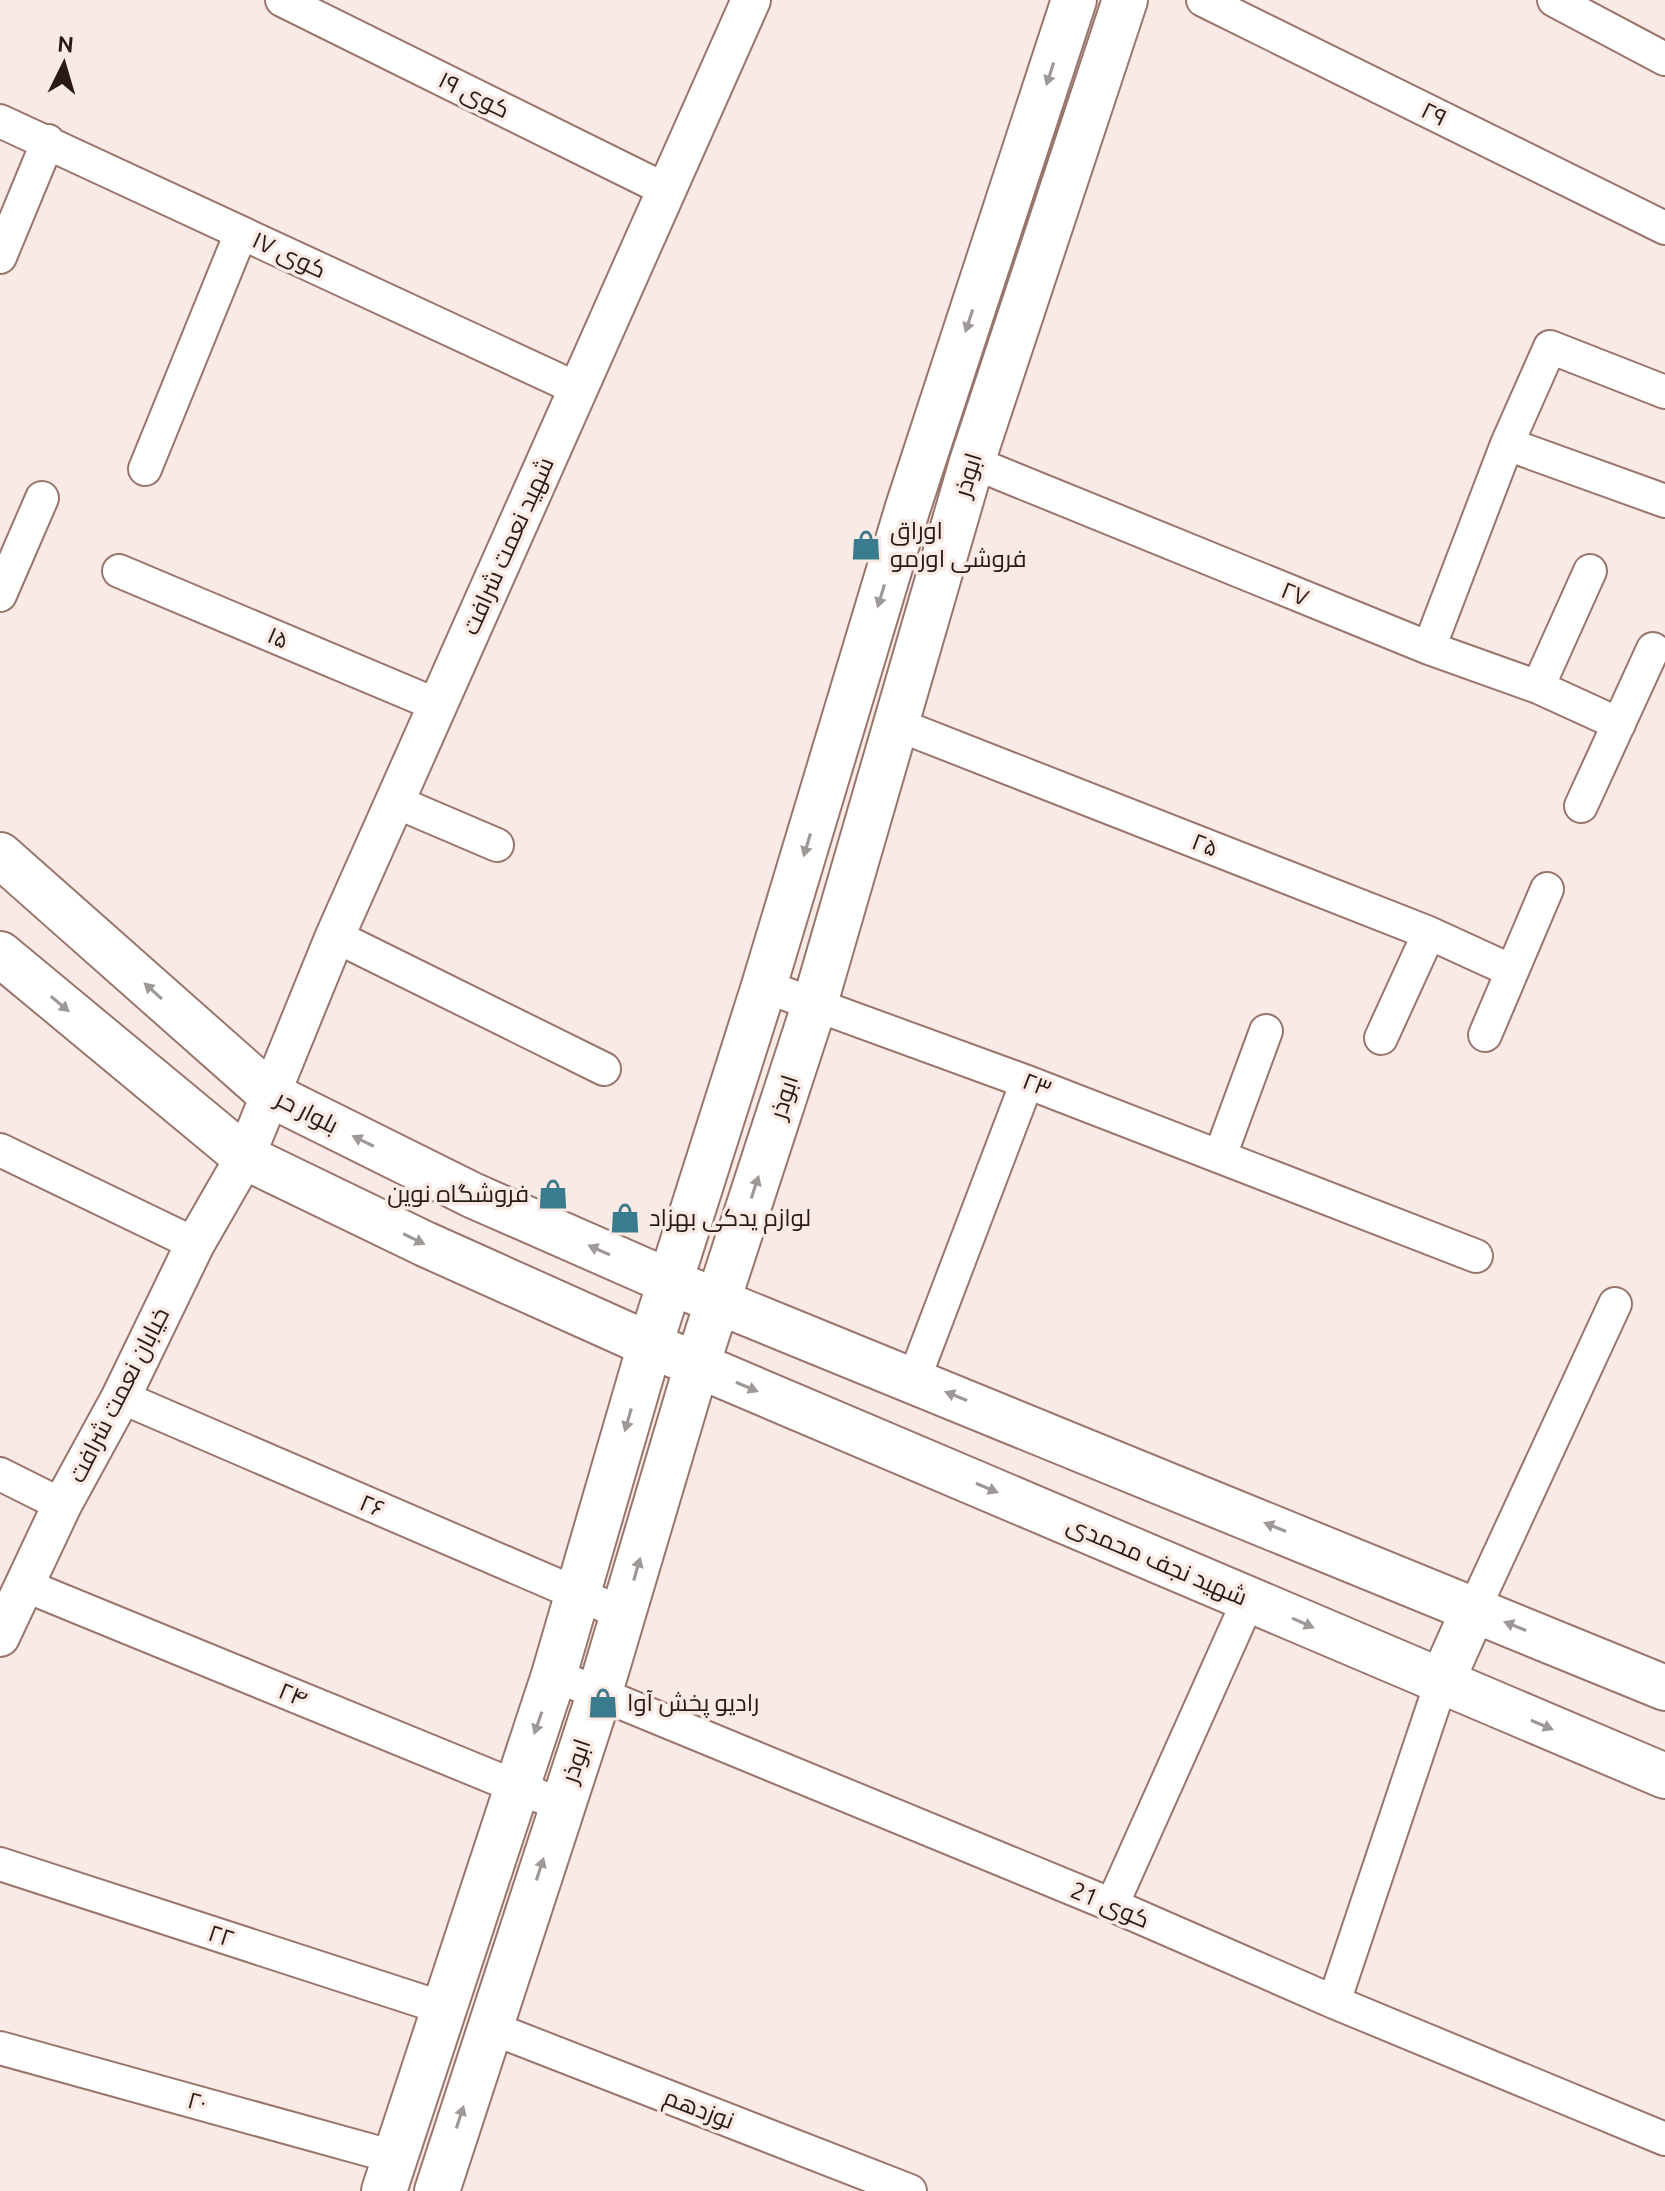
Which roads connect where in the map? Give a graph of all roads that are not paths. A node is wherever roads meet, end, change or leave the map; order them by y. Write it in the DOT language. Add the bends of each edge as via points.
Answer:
graph roads {
  1 [pos="282,0"];
  2 [pos="751,0"];
  3 [pos="1074,0"];
  4 [pos="1125,0"];
  5 [pos="1203,0"];
  6 [pos="1554,0"];
  7 [pos="1665,59"];
  8 [pos="0,121"];
  9 [pos="48,141"];
  10 [pos="666,190"];
  11 [pos="1665,228"];
  12 [pos="241,233"];
  13 [pos="0,257"];
  14 [pos="578,389"];
  15 [pos="1665,392"];
  16 [pos="1507,444"];
  17 [pos="972,462"];
  18 [pos="145,469"];
  19 [pos="42,498"];
  20 [pos="1665,501"];
  21 [pos="908,507"];
  22 [pos="953,523"];
  23 [pos="119,571"];
  24 [pos="1590,571"];
  25 [pos="0,595"];
  26 [pos="1429,648"];
  27 [pos="1653,649"];
  28 [pos="1538,687"];
  29 [pos="437,705"];
  30 [pos="896,724"];
  31 [pos="1619,724"];
  32 [pos="394,801"];
  33 [pos="1581,806"];
  34 [pos="497,845"];
  35 [pos="0,855"];
  36 [pos="1547,889"];
  37 [pos="1429,933"];
  38 [pos="335,936"];
  39 [pos="0,954"];
  40 [pos="1512,971"];
  41 [pos="764,986"];
  42 [pos="815,1003"];
  43 [pos="1266,1031"];
  44 [pos="1485,1035"];
  45 [pos="1381,1038"];
  46 [pos="604,1069"];
  47 [pos="1027,1082"];
  48 [pos="271,1095"];
  49 [pos="0,1150"];
  50 [pos="1220,1156"];
  51 [pos="245,1157"];
  52 [pos="195,1244"];
  53 [pos="1476,1256"];
  54 [pos="670,1282"];
  55 [pos="719,1300"];
  56 [pos="1615,1304"];
  57 [pos="650,1345"];
  58 [pos="697,1365"];
  59 [pos="914,1379"];
  60 [pos="121,1397"];
  61 [pos="0,1474"];
  62 [pos="62,1505"];
  63 [pos="24,1585"];
  64 [pos="579,1595"];
  65 [pos="1249,1599"];
  66 [pos="1474,1609"];
  67 [pos="624,1614"];
  68 [pos="0,1637"];
  69 [pos="554,1675"];
  70 [pos="1661,1676"];
  71 [pos="1441,1683"];
  72 [pos="599,1695"];
  73 [pos="1665,1776"];
  74 [pos="517,1786"];
  75 [pos="561,1805"];
  76 [pos="0,1864"];
  77 [pos="1112,1905"];
  78 [pos="1334,2002"];
  79 [pos="443,2008"];
  80 [pos="489,2027"];
  81 [pos="0,2048"];
  82 [pos="1665,2139"];
  83 [pos="389,2174"];
  84 [pos="437,2191"];
  85 [pos="910,2191"];
  1 -- 10 [label="street, کوی ۱۹"];
  2 -- 10 [label="street, شهید نعمت شرافت"];
  3 -- 21 [label="main road, ابوذر, one-way"];
  4 -- 17 [label="main road, ابوذر"];
  5 -- 11 [label="street, ۲۹"];
  6 -- 7 [label="street"];
  8 -- 9 [label="street, کوی ۱۷"];
  9 -- 12 [label="street, کوی ۱۷"];
  9 -- 13 [label="street"];
  10 -- 14 [label="street, شهید نعمت شرافت"];
  12 -- 14 [label="street, کوی ۱۷"];
  12 -- 18 [label="street"];
  14 -- 29 [label="street, شهید نعمت شرافت"];
  15 -- 16 [label="street" via="1550,347"];
  16 -- 20 [label="street"];
  16 -- 26 [label="street"];
  17 -- 22 [label="main road, ابوذر"];
  17 -- 26 [label="street, ۲۷"];
  19 -- 25 [label="street"];
  21 -- 22 [label="main road"];
  21 -- 41 [label="main road, ابوذر, one-way"];
  22 -- 30 [label="main road, ابوذر"];
  23 -- 29 [label="street, ۱۵"];
  24 -- 28 [label="street"];
  26 -- 28 [label="street, ۲۷"];
  27 -- 31 [label="street"];
  28 -- 31 [label="street, ۲۷"];
  29 -- 32 [label="street, شهید نعمت شرافت"];
  30 -- 37 [label="street, ۲۵"];
  30 -- 42 [label="main road, ابوذر"];
  31 -- 33 [label="street"];
  32 -- 34 [label="street"];
  32 -- 38 [label="street, شهید نعمت شرافت"];
  48 -- 35 [label="main road, بلوار حر, one-way"];
  36 -- 40 [label="street"];
  37 -- 40 [label="street, ۲۵"];
  37 -- 45 [label="street"];
  38 -- 46 [label="street"];
  38 -- 48 [label="street, شهید نعمت شرافت"];
  39 -- 51 [label="main road, one-way"];
  40 -- 44 [label="street"];
  41 -- 42 [label="street, ۲۳"];
  41 -- 54 [label="main road, ابوذر"];
  42 -- 47 [label="street, ۲۳"];
  55 -- 42 [label="main road, ابوذر, one-way"];
  43 -- 50 [label="street"];
  47 -- 50 [label="street, ۲۳"];
  47 -- 59 [label="street"];
  48 -- 51 [label="street, شهید نعمت شرافت"];
  54 -- 48 [label="main road, بلوار حر, one-way" via="472,1195"];
  49 -- 52 [label="street"];
  50 -- 53 [label="street, ۲۳"];
  51 -- 52 [label="street, خیابان نعمت شرافت"];
  51 -- 57 [label="main road, one-way"];
  52 -- 60 [label="street, خیابان نعمت شرافت"];
  54 -- 55 [label="main road"];
  54 -- 57 [label="main road, ابوذر"];
  55 -- 58 [label="main road, ابوذر"];
  55 -- 59 [label="main road"];
  56 -- 66 [label="street"];
  57 -- 58 [label="main road, شهید نجف محمدی"];
  57 -- 64 [label="main road, ابوذر, one-way"];
  58 -- 65 [label="main road, شهید نجف محمدی, one-way"];
  67 -- 58 [label="main road, ابوذر, one-way"];
  66 -- 59 [label="main road, one-way"];
  60 -- 62 [label="street, خیابان نعمت شرافت"];
  60 -- 64 [label="street, ۲۶"];
  61 -- 62 [label="street"];
  62 -- 63 [label="street, خیابان نعمت شرافت"];
  63 -- 68 [label="street, خیابان نعمت شرافت"];
  63 -- 74 [label="street, ۲۴"];
  64 -- 67 [label="street, ۲۶"];
  64 -- 69 [label="main road, ابوذر"];
  65 -- 71 [label="main road, شهید نجف محمدی, one-way"];
  65 -- 77 [label="street"];
  70 -- 66 [label="main road, one-way"];
  66 -- 71 [label="main road"];
  67 -- 72 [label="main road, ابوذر"];
  69 -- 72 [label="street, کوی 21"];
  69 -- 74 [label="main road, ابوذر, one-way"];
  71 -- 73 [label="main road, شهید نجف محمدی, one-way"];
  71 -- 78 [label="street"];
  72 -- 75 [label="main road, ابوذر"];
  72 -- 77 [label="street, کوی 21"];
  74 -- 75 [label="street, ۲۴"];
  74 -- 79 [label="main road, ابوذر"];
  80 -- 75 [label="main road, ابوذر, one-way"];
  76 -- 79 [label="street, ۲۲"];
  77 -- 78 [label="street, کوی 21"];
  78 -- 82 [label="street, کوی 21"];
  79 -- 83 [label="main road, ابوذر"];
  84 -- 80 [label="main road, ابوذر, one-way"];
  80 -- 85 [label="street, نوزدهم"];
  81 -- 83 [label="street, ۲۰"];
}
